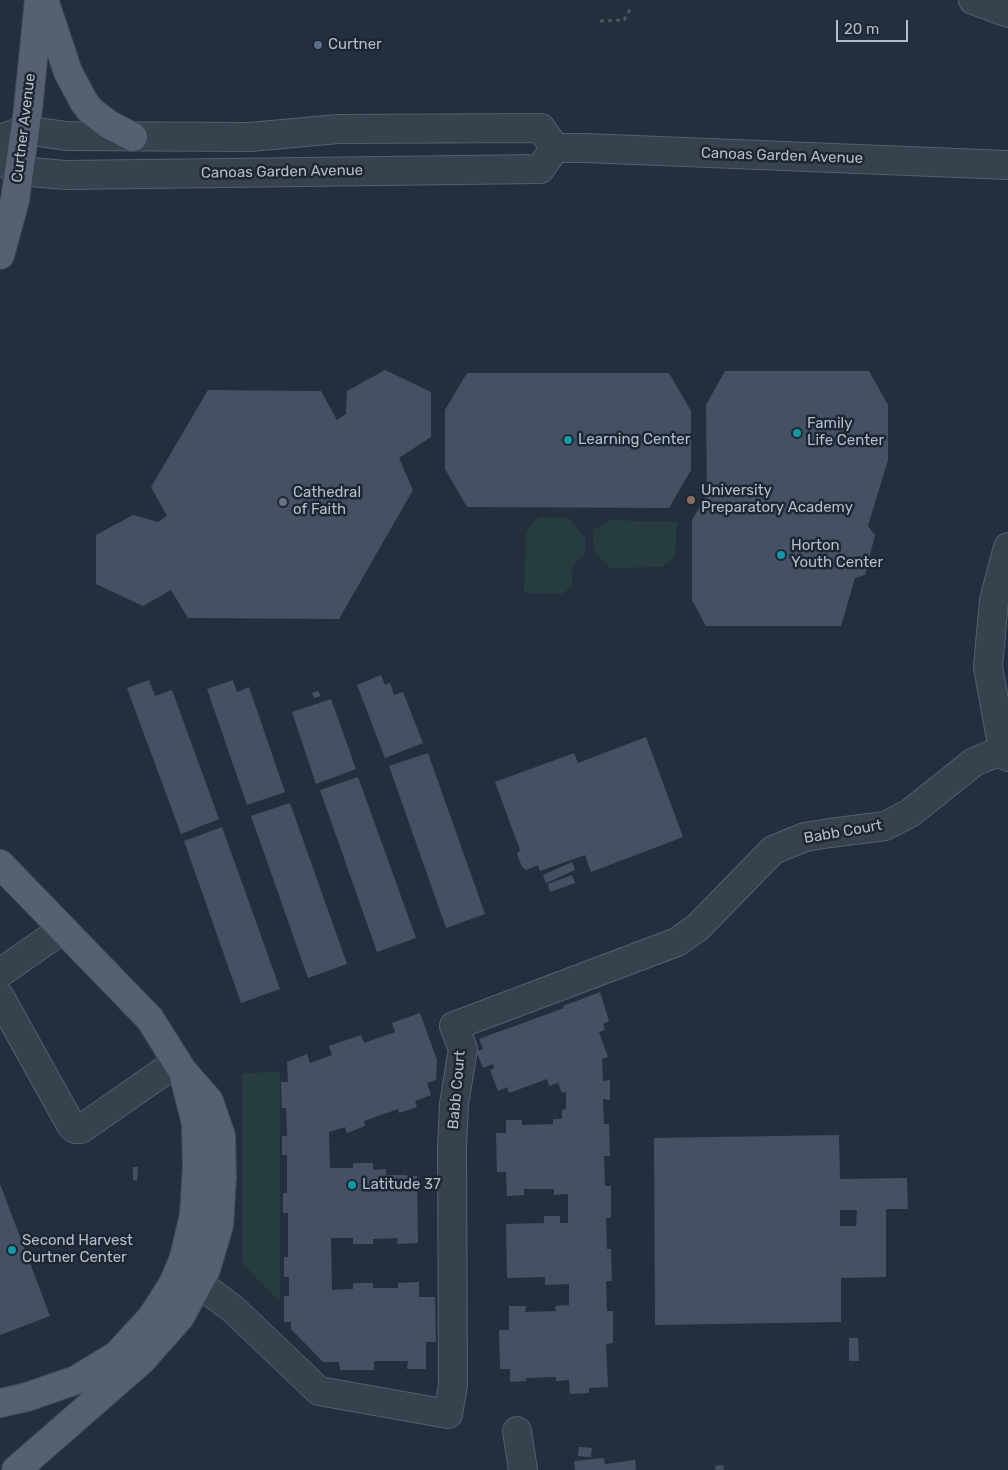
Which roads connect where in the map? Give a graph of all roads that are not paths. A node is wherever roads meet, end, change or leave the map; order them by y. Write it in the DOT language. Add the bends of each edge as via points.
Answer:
graph roads {
  1 [pos="39,0"];
  2 [pos="44,0"];
  3 [pos="973,0"];
  4 [pos="1008,13"];
  5 [pos="12,135"];
  6 [pos="133,136"];
  7 [pos="555,148"];
  8 [pos="9,165"];
  9 [pos="1008,165"];
  10 [pos="0,255"];
  11 [pos="1008,547"];
  12 [pos="1006,753"];
  13 [pos="0,864"];
  14 [pos="63,929"];
  15 [pos="0,973"];
  16 [pos="0,997"];
  17 [pos="180,1066"];
  18 [pos="198,1283"];
  19 [pos="0,1403"];
  20 [pos="517,1431"];
  21 [pos="16,1470"];
  22 [pos="522,1470"];
  1 -- 5 [label="main road, Curtner Avenue"];
  2 -- 6 [label="main road" via="68,72 84,102 108,124"];
  3 -- 4 [label="street"];
  5 -- 6 [label="street"];
  5 -- 8 [label="main road, Curtner Avenue"];
  6 -- 7 [label="street" via="250,137 338,129 541,128"];
  7 -- 8 [label="street, Canoas Garden Avenue" via="540,169 66,175"];
  7 -- 9 [label="street, Canoas Garden Avenue"];
  8 -- 10 [label="main road, Curtner Avenue" via="15,200"];
  11 -- 12 [label="street" via="994,600 988,666"];
  12 -- 18 [label="street, Babb Court" via="974,762 910,813 886,826 806,837 773,850 683,939 454,1026 463,1049 454,1104 452,1149 453,1386 448,1414 319,1391 233,1310"];
  13 -- 14 [label="main road"];
  14 -- 15 [label="street"];
  14 -- 17 [label="main road" via="150,1019"];
  16 -- 17 [label="street" via="75,1129 80,1129"];
  17 -- 18 [label="main road" via="209,1101 221,1136 219,1225 206,1269"];
  17 -- 19 [label="main road" via="196,1123 197,1167 194,1215 184,1258 173,1284 152,1317 117,1355 76,1380"];
  18 -- 21 [label="main road" via="180,1317 141,1361"];
  20 -- 22 [label="street"];
}
